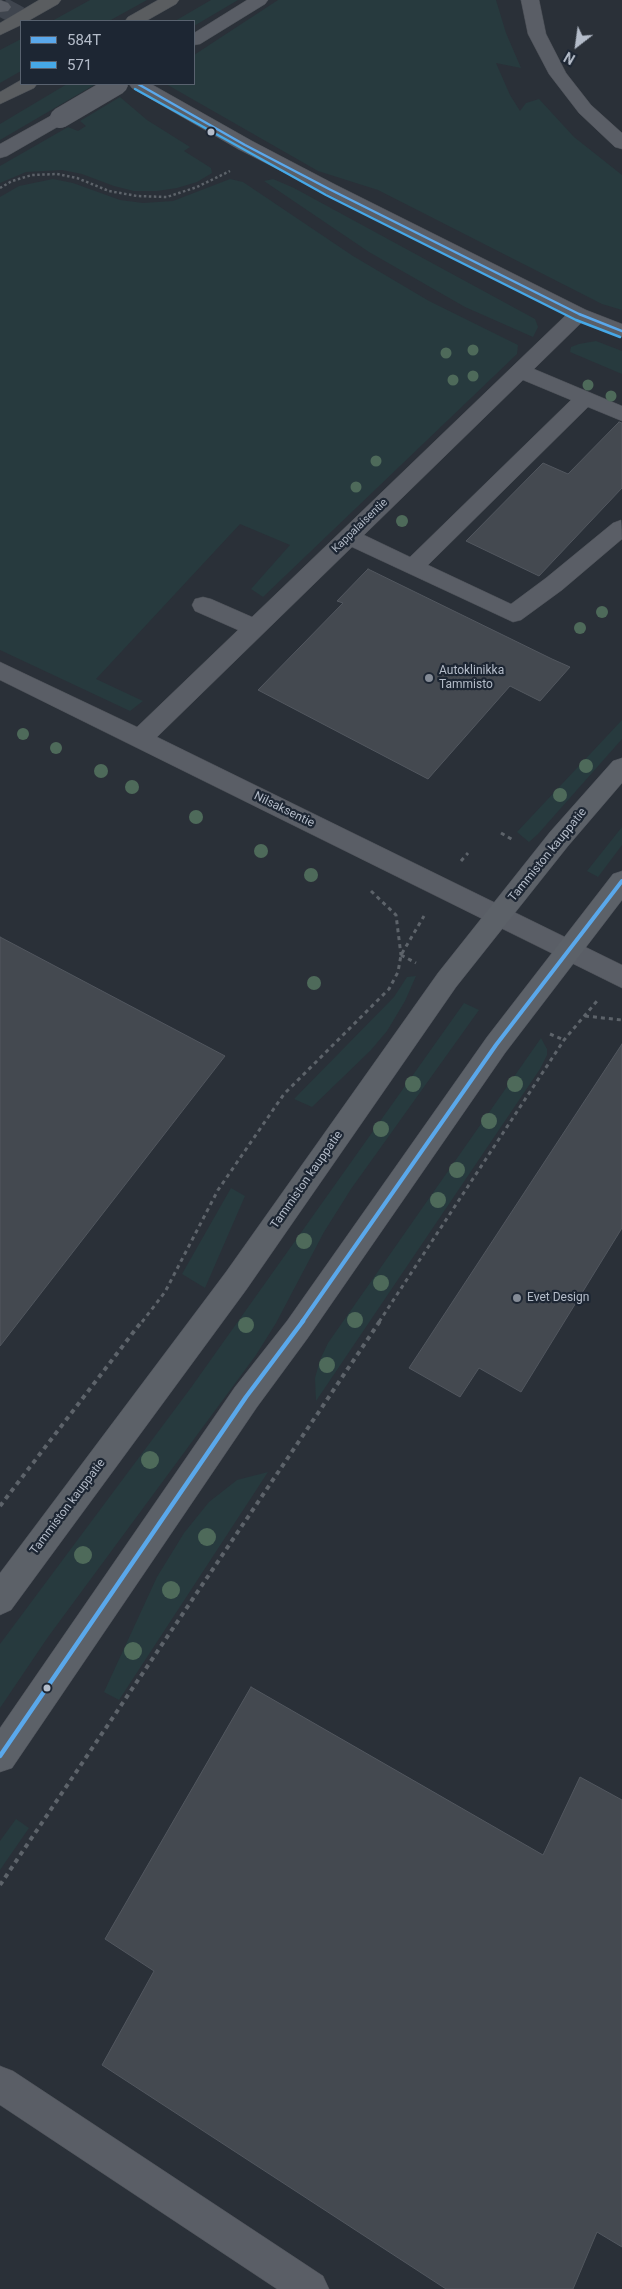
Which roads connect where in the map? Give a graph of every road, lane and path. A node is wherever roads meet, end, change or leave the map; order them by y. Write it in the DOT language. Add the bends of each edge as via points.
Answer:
graph roads {
  1 [pos="52,0"];
  2 [pos="170,0"];
  3 [pos="259,0"];
  4 [pos="530,0"];
  5 [pos="136,20"];
  6 [pos="0,30"];
  7 [pos="195,39"];
  8 [pos="26,85"];
  9 [pos="116,85"];
  10 [pos="140,85"];
  11 [pos="0,99"];
  12 [pos="622,142"];
  13 [pos="0,152"];
  14 [pos="231,170"];
  15 [pos="0,188"];
  16 [pos="579,314"];
  17 [pos="622,331"];
  18 [pos="521,371"];
  19 [pos="585,398"];
  20 [pos="622,414"];
  21 [pos="622,528"];
  22 [pos="350,537"];
  23 [pos="413,567"];
  24 [pos="203,605"];
  25 [pos="255,628"];
  26 [pos="0,670"];
  27 [pos="141,738"];
  28 [pos="622,767"];
  29 [pos="622,881"];
  30 [pos="498,916"];
  31 [pos="568,951"];
  32 [pos="620,976"];
  33 [pos="446,980"];
  34 [pos="585,1016"];
  35 [pos="518,1017"];
  36 [pos="622,1020"];
  37 [pos="564,1040"];
  38 [pos="0,1506"];
  39 [pos="0,1599"];
  40 [pos="0,1756"];
  41 [pos="0,1885"];
  42 [pos="0,2084"];
  43 [pos="310,2289"];
  1 -- 6 [label="highway"];
  2 -- 5 [label="highway"];
  3 -- 7 [label="street"];
  4 -- 12 [label="street" via="537,34 558,74 585,110"];
  8 -- 11 [label="highway"];
  9 -- 13 [label="street, bridge"];
  10 -- 16 [label="street" via="329,189"];
  14 -- 15 [label="path" via="198,187 167,197 137,196 57,174 32,175"];
  16 -- 17 [label="street"];
  16 -- 18 [label="street, Kappalaisentie"];
  18 -- 19 [label="street"];
  18 -- 22 [label="street, Kappalaisentie"];
  19 -- 20 [label="street"];
  19 -- 23 [label="street"];
  21 -- 23 [label="street" via="513,614"];
  22 -- 23 [label="street"];
  22 -- 25 [label="street, Kappalaisentie"];
  24 -- 25 [label="street"];
  25 -- 27 [label="street, Kappalaisentie"];
  26 -- 27 [label="street, Nilsaksentie"];
  27 -- 30 [label="street, Nilsaksentie"];
  28 -- 30 [label="main road, Tammiston kauppatie"];
  29 -- 31 [label="main road"];
  30 -- 31 [label="street, Nilsaksentie"];
  30 -- 33 [label="main road, Tammiston kauppatie"];
  31 -- 32 [label="street, Nilsaksentie"];
  31 -- 35 [label="main road"];
  32 -- 34 [label="path"];
  33 -- 38 [label="path" via="402,955 390,989 284,1094 218,1190 165,1292"];
  33 -- 39 [label="main road, Tammiston kauppatie" via="236,1281"];
  34 -- 36 [label="path"];
  34 -- 37 [label="path"];
  35 -- 37 [label="path"];
  35 -- 40 [label="main road" via="246,1398"];
  37 -- 41 [label="path" via="303,1438"];
  42 -- 43 [label="street"];
}
